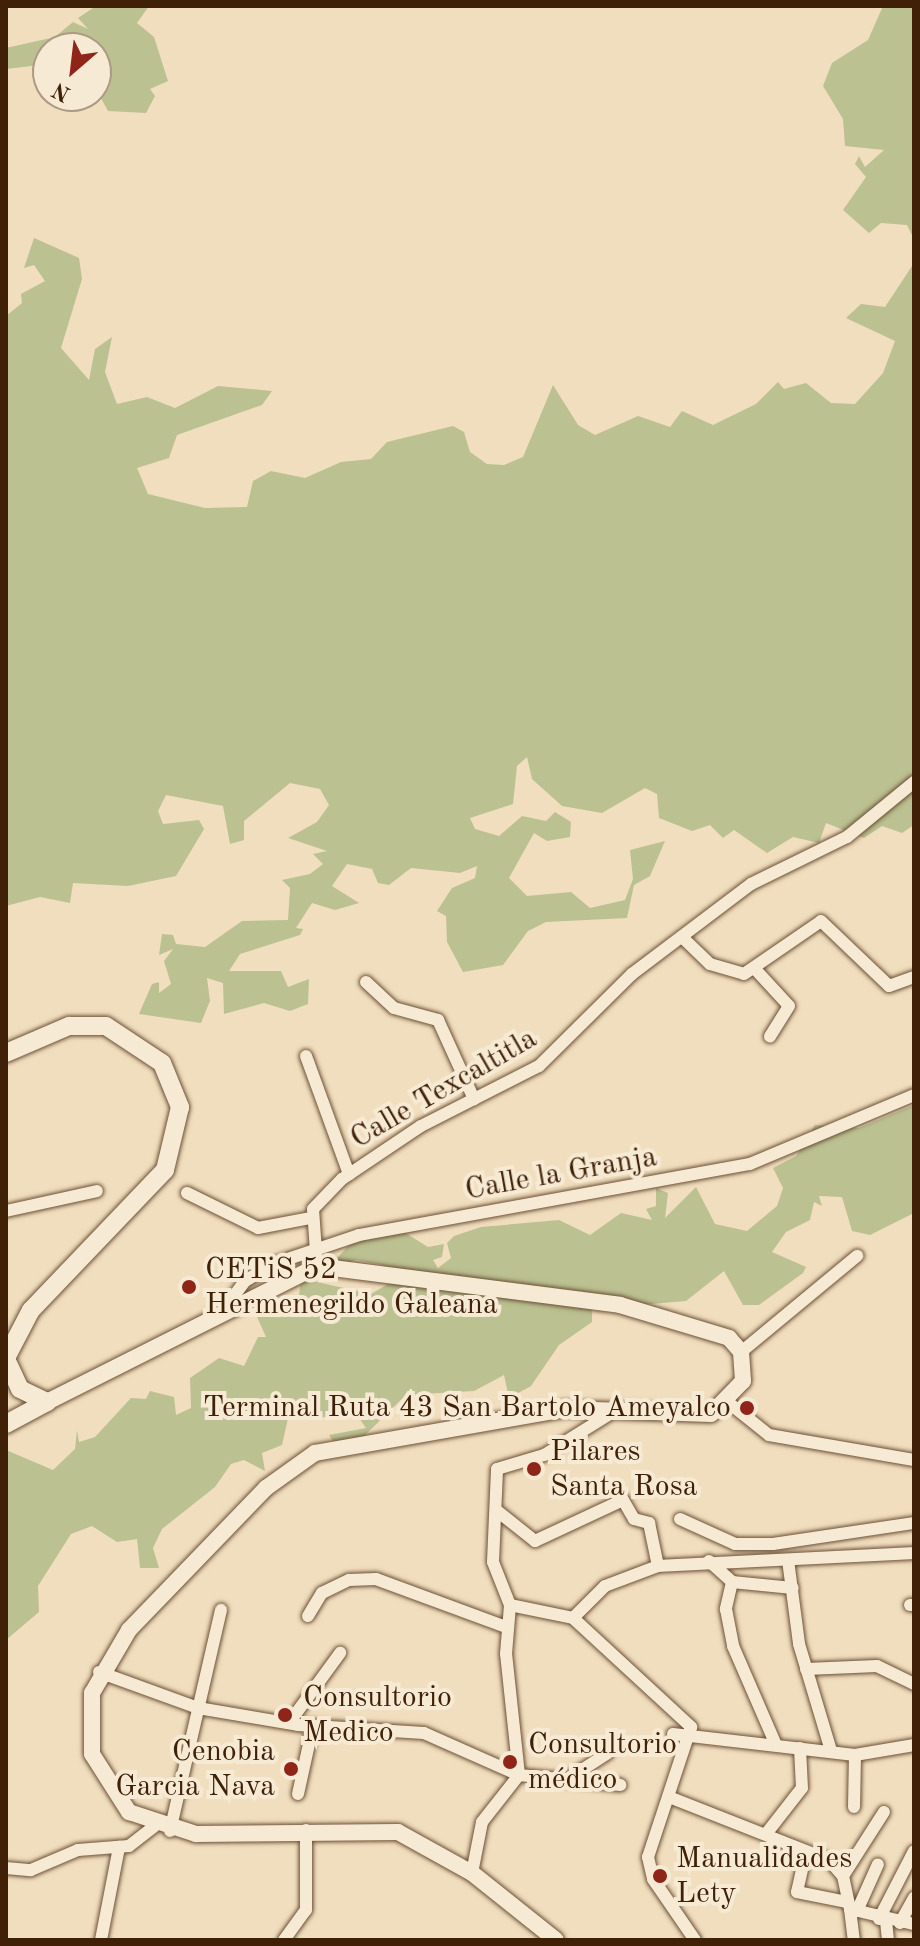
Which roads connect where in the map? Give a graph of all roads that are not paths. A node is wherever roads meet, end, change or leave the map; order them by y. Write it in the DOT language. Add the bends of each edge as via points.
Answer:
graph roads {
  1 [pos="914,782"];
  2 [pos="682,937"];
  3 [pos="755,969"];
  4 [pos="914,977"];
  5 [pos="366,982"];
  6 [pos="770,1037"];
  7 [pos="6,1053"];
  8 [pos="306,1056"];
  9 [pos="914,1095"];
  10 [pos="474,1099"];
  11 [pos="349,1174"];
  12 [pos="97,1191"];
  13 [pos="187,1193"];
  14 [pos="6,1211"];
  15 [pos="311,1218"];
  16 [pos="857,1256"];
  17 [pos="315,1258"];
  18 [pos="741,1352"];
  19 [pos="6,1359"];
  20 [pos="47,1402"];
  21 [pos="729,1403"];
  22 [pos="620,1407"];
  23 [pos="6,1424"];
  24 [pos="914,1460"];
  25 [pos="496,1510"];
  26 [pos="680,1519"];
  27 [pos="914,1523"];
  28 [pos="914,1553"];
  29 [pos="788,1560"];
  30 [pos="709,1561"];
  31 [pos="658,1566"];
  32 [pos="732,1582"];
  33 [pos="793,1588"];
  34 [pos="510,1605"];
  35 [pos="221,1610"];
  36 [pos="308,1616"];
  37 [pos="573,1618"];
  38 [pos="506,1627"];
  39 [pos="340,1653"];
  40 [pos="806,1669"];
  41 [pos="99,1672"];
  42 [pos="914,1684"];
  43 [pos="198,1708"];
  44 [pos="289,1723"];
  45 [pos="313,1726"];
  46 [pos="673,1734"];
  47 [pos="690,1736"];
  48 [pos="776,1745"];
  49 [pos="914,1745"];
  50 [pos="800,1748"];
  51 [pos="831,1751"];
  52 [pos="608,1753"];
  53 [pos="855,1755"];
  54 [pos="519,1775"];
  55 [pos="574,1775"];
  56 [pos="621,1785"];
  57 [pos="298,1794"];
  58 [pos="669,1797"];
  59 [pos="854,1807"];
  60 [pos="884,1812"];
  61 [pos="163,1829"];
  62 [pos="306,1830"];
  63 [pos="766,1834"];
  64 [pos="119,1847"];
  65 [pos="914,1851"];
  66 [pos="806,1852"];
  67 [pos="878,1864"];
  68 [pos="6,1868"];
  69 [pos="472,1873"];
  70 [pos="843,1876"];
  71 [pos="914,1898"];
  72 [pos="851,1908"];
  73 [pos="882,1920"];
  74 [pos="908,1924"];
  75 [pos="101,1940"];
  76 [pos="284,1940"];
  77 [pos="556,1940"];
  78 [pos="695,1940"];
  79 [pos="854,1940"];
  80 [pos="888,1940"];
  81 [pos="911,1940"];
  1 -- 2 [label="street, Calle Texcaltitla" via="847,837 751,884"];
  2 -- 3 [label="street" via="726,972"];
  2 -- 10 [label="street, Calle Texcaltitla" via="632,974 562,1050"];
  3 -- 4 [label="street" via="821,921 889,986"];
  3 -- 6 [label="street" via="789,1006"];
  5 -- 10 [label="street" via="394,1008 438,1020"];
  7 -- 19 [label="main road" via="69,1026 106,1026 162,1063 180,1107 165,1170 31,1310"];
  8 -- 11 [label="street"];
  9 -- 17 [label="street, Calle la Granja" via="750,1164 359,1235"];
  10 -- 11 [label="street, Calle Texcaltitla"];
  11 -- 15 [label="street, Calle Texcaltitla"];
  12 -- 14 [label="street"];
  13 -- 15 [label="street" via="258,1228"];
  15 -- 17 [label="street"];
  16 -- 18 [label="street"];
  17 -- 18 [label="street" via="651,1311 716,1328"];
  17 -- 20 [label="street"];
  18 -- 21 [label="street" via="743,1381"];
  19 -- 20 [label="main road" via="20,1389"];
  20 -- 23 [label="main road"];
  21 -- 22 [label="street" via="711,1414"];
  21 -- 24 [label="street" via="769,1435"];
  22 -- 25 [label="street" via="544,1455 501,1465"];
  22 -- 41 [label="street" via="533,1412 315,1453 266,1488 129,1630"];
  25 -- 31 [label="street" via="532,1541 617,1499 649,1523"];
  25 -- 34 [label="street" via="493,1562"];
  26 -- 27 [label="street" via="748,1544"];
  28 -- 29 [label="street"];
  29 -- 30 [label="street"];
  29 -- 33 [label="street"];
  30 -- 31 [label="street"];
  30 -- 32 [label="street"];
  31 -- 37 [label="street" via="605,1586"];
  32 -- 33 [label="street"];
  32 -- 48 [label="street" via="730,1636"];
  33 -- 40 [label="street"];
  34 -- 37 [label="street"];
  34 -- 38 [label="street"];
  35 -- 43 [label="street"];
  36 -- 38 [label="street" via="322,1593 349,1580 376,1579"];
  37 -- 47 [label="street" via="686,1719"];
  38 -- 54 [label="street"];
  39 -- 44 [label="street"];
  40 -- 42 [label="street" via="877,1666"];
  40 -- 51 [label="street"];
  41 -- 43 [label="street"];
  41 -- 61 [label="street" via="86,1724 98,1772 129,1812"];
  43 -- 44 [label="street"];
  43 -- 61 [label="street"];
  44 -- 45 [label="street"];
  45 -- 54 [label="street" via="424,1733"];
  45 -- 57 [label="street"];
  46 -- 47 [label="street"];
  47 -- 48 [label="street"];
  47 -- 58 [label="street"];
  48 -- 50 [label="street"];
  49 -- 53 [label="street"];
  50 -- 51 [label="street"];
  50 -- 63 [label="street" via="802,1788"];
  51 -- 53 [label="street"];
  52 -- 55 [label="street"];
  53 -- 59 [label="street"];
  54 -- 55 [label="street"];
  54 -- 69 [label="street" via="482,1822"];
  55 -- 56 [label="street"];
  58 -- 63 [label="street"];
  58 -- 78 [label="street" via="648,1857 653,1879"];
  60 -- 70 [label="street"];
  61 -- 62 [label="street"];
  61 -- 64 [label="street"];
  62 -- 69 [label="street" via="398,1832"];
  62 -- 76 [label="street" via="306,1910"];
  63 -- 66 [label="street"];
  64 -- 68 [label="street" via="78,1850 31,1870"];
  64 -- 75 [label="street"];
  65 -- 73 [label="street"];
  66 -- 70 [label="street" via="829,1860"];
  66 -- 72 [label="street" via="797,1892"];
  67 -- 72 [label="street"];
  69 -- 77 [label="street"];
  70 -- 72 [label="street"];
  71 -- 74 [label="street"];
  72 -- 73 [label="street"];
  72 -- 79 [label="street"];
  73 -- 74 [label="street"];
  73 -- 80 [label="street"];
  74 -- 81 [label="street"];
}
